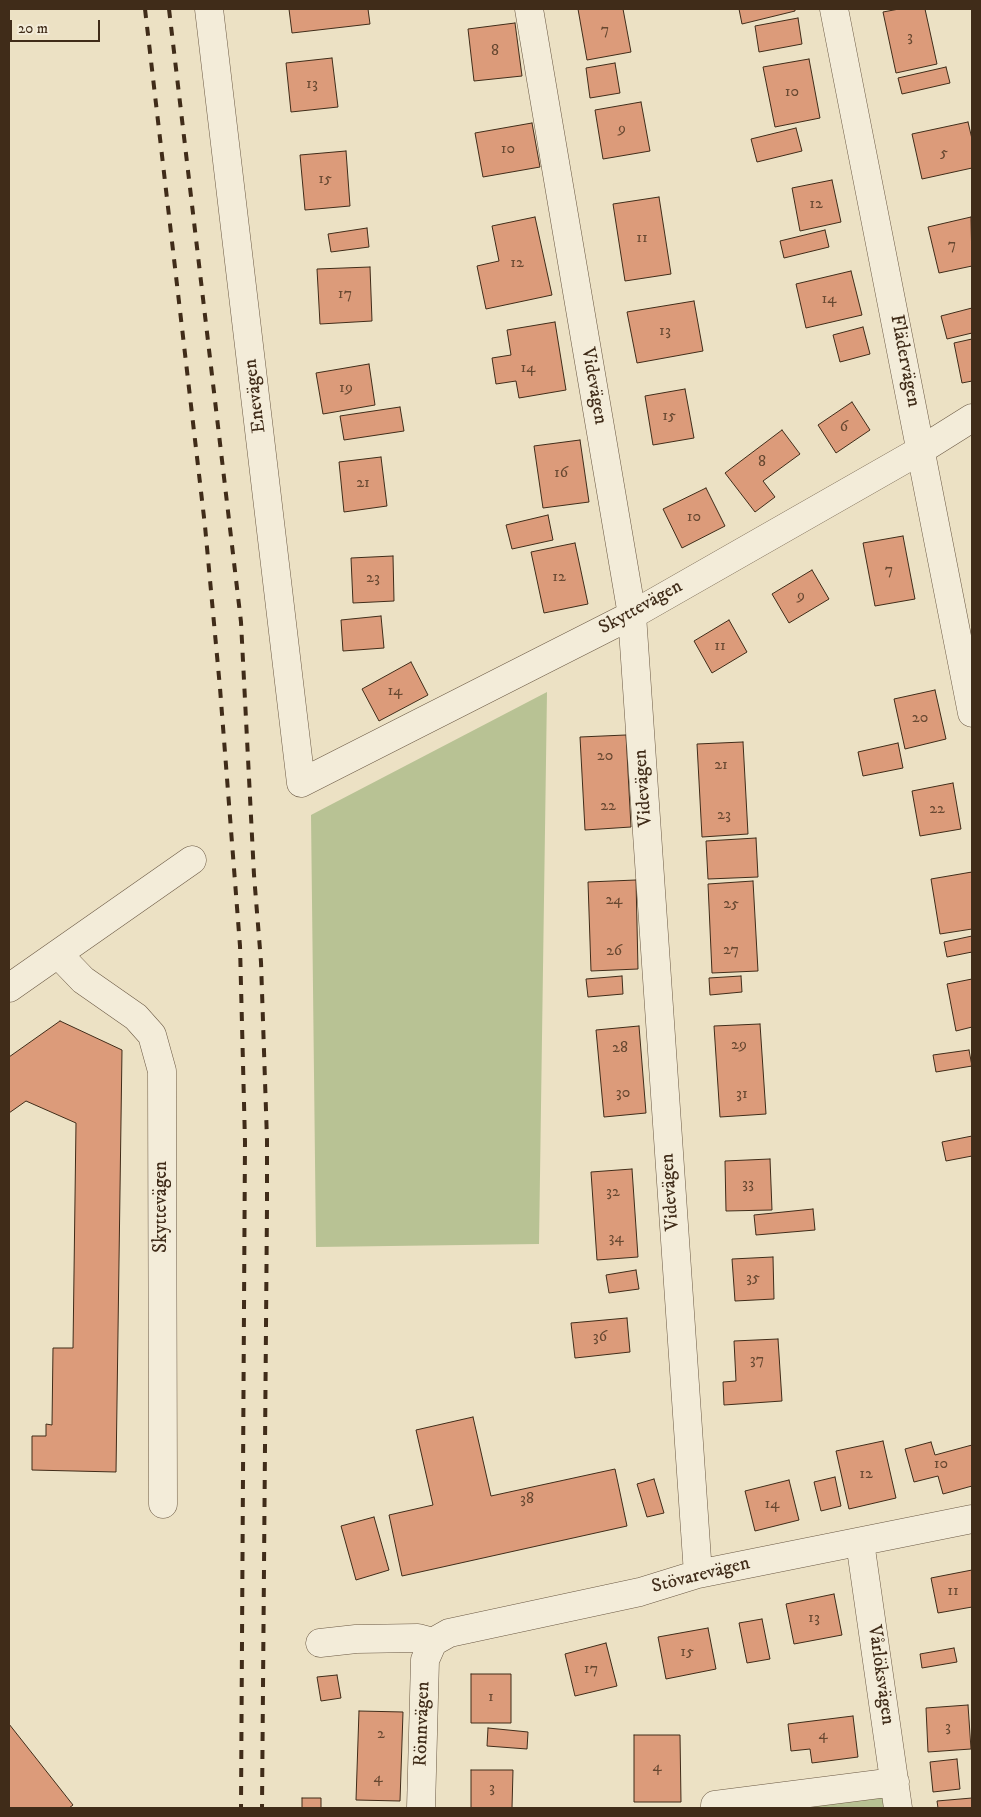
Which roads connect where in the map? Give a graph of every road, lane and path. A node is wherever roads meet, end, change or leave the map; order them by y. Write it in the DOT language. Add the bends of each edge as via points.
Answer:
graph roads {
  1 [pos="209,9"];
  2 [pos="529,9"];
  3 [pos="834,9"];
  4 [pos="972,418"];
  5 [pos="921,450"];
  6 [pos="632,615"];
  7 [pos="972,713"];
  8 [pos="301,783"];
  9 [pos="192,860"];
  10 [pos="58,954"];
  11 [pos="9,988"];
  12 [pos="163,1504"];
  13 [pos="972,1519"];
  14 [pos="860,1542"];
  15 [pos="698,1574"];
  16 [pos="433,1642"];
  17 [pos="320,1643"];
  18 [pos="897,1795"];
  19 [pos="421,1808"];
  20 [pos="715,1808"];
  1 -- 8 [label="street, Enevägen"];
  2 -- 6 [label="street, Videvägen"];
  3 -- 5 [label="street, Flädervägen"];
  4 -- 5 [label="street, Skyttevägen"];
  5 -- 6 [label="street, Skyttevägen"];
  5 -- 7 [label="street, Flädervägen"];
  6 -- 8 [label="street, Skyttevägen"];
  6 -- 15 [label="street, Videvägen"];
  9 -- 10 [label="street"];
  10 -- 11 [label="street"];
  10 -- 12 [label="street, Skyttevägen" via="83,980 136,1017 152,1035 162,1071"];
  13 -- 14 [label="street, Stövarevägen"];
  14 -- 15 [label="street, Stövarevägen"];
  14 -- 18 [label="street, Vårlöksvägen"];
  15 -- 16 [label="street, Stövarevägen" via="640,1592 449,1633"];
  16 -- 17 [label="street" via="418,1638"];
  16 -- 19 [label="street, Rönnvägen" via="425,1660"];
  18 -- 20 [label="street" via="715,1805"];
}
